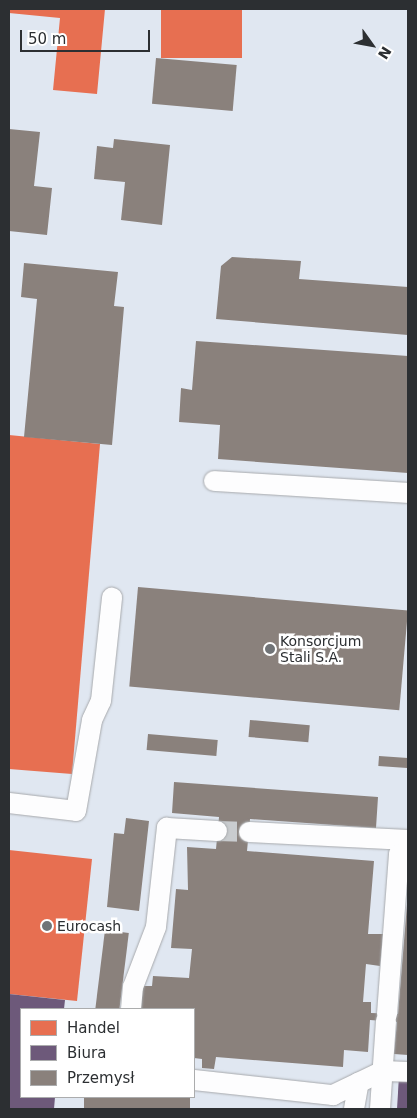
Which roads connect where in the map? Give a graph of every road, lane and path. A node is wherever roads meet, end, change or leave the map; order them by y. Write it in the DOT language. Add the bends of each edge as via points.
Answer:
graph roads {
  1 [pos="214,481"];
  2 [pos="408,493"];
  3 [pos="112,598"];
  4 [pos="9,803"];
  5 [pos="218,831"];
  6 [pos="249,832"];
  7 [pos="408,840"];
  8 [pos="408,854"];
  9 [pos="132,1008"];
  10 [pos="383,1071"];
  11 [pos="408,1072"];
  12 [pos="195,1080"];
  13 [pos="359,1082"];
  14 [pos="354,1109"];
  15 [pos="380,1109"];
  1 -- 2 [label="lane"];
  3 -- 4 [label="lane" via="100,701 92,720 76,811"];
  5 -- 9 [label="lane" via="167,828 156,927 133,987"];
  6 -- 7 [label="lane"];
  8 -- 10 [label="lane" via="399,854"];
  10 -- 11 [label="lane"];
  10 -- 13 [label="lane"];
  10 -- 15 [label="lane"];
  12 -- 13 [label="lane" via="333,1095"];
  13 -- 14 [label="lane"];
}
